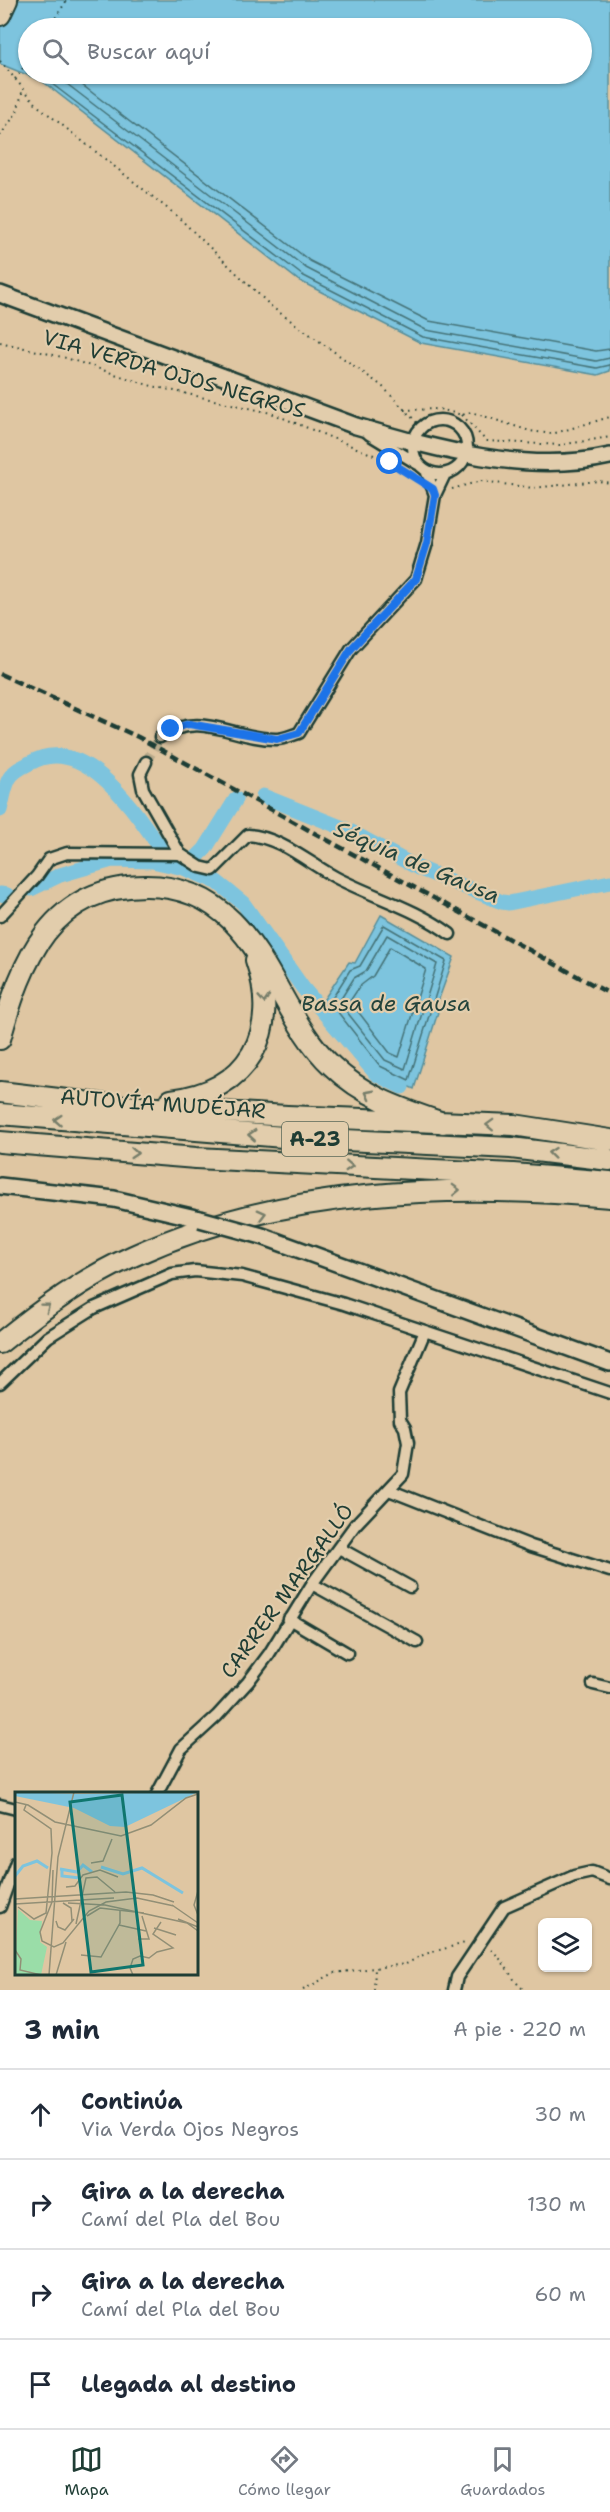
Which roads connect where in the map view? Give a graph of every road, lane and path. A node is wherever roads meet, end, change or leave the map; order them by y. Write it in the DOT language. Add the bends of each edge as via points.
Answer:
graph roads {
  1 [pos="7,0"];
  2 [pos="67,0"];
  3 [pos="0,15"];
  4 [pos="55,18"];
  5 [pos="0,60"];
  6 [pos="18,75"];
  7 [pos="15,79"];
  8 [pos="18,82"];
  9 [pos="19,84"];
  10 [pos="23,88"];
  11 [pos="0,136"];
  12 [pos="0,294"];
  13 [pos="0,342"];
  14 [pos="404,410"];
  15 [pos="462,415"];
  16 [pos="610,417"];
  17 [pos="356,426"];
  18 [pos="421,427"];
  19 [pos="610,437"];
  20 [pos="413,442"];
  21 [pos="467,453"];
  22 [pos="610,456"];
  23 [pos="390,462"];
  24 [pos="422,467"];
  25 [pos="445,474"];
  26 [pos="610,483"];
  27 [pos="436,493"];
  28 [pos="160,737"];
  29 [pos="146,762"];
  30 [pos="180,854"];
  31 [pos="0,916"];
  32 [pos="450,934"];
  33 [pos="250,943"];
  34 [pos="0,1039"];
  35 [pos="0,1092"];
  36 [pos="26,1096"];
  37 [pos="10,1115"];
  38 [pos="444,1123"];
  39 [pos="610,1140"];
  40 [pos="6,1143"];
  41 [pos="610,1160"];
  42 [pos="610,1182"];
  43 [pos="0,1186"];
  44 [pos="610,1197"];
  45 [pos="424,1331"];
  46 [pos="0,1342"];
  47 [pos="610,1363"];
  48 [pos="0,1383"];
  49 [pos="610,1393"];
  50 [pos="390,1490"];
  51 [pos="339,1548"];
  52 [pos="610,1571"];
  53 [pos="312,1584"];
  54 [pos="410,1587"];
  55 [pos="289,1619"];
  56 [pos="417,1642"];
  57 [pos="347,1653"];
  58 [pos="593,1684"];
  59 [pos="610,1688"];
  60 [pos="158,1792"];
  61 [pos="0,1805"];
  62 [pos="15,1809"];
  63 [pos="15,1865"];
  64 [pos="610,1879"];
  65 [pos="0,1907"];
  66 [pos="477,1945"];
  67 [pos="375,1968"];
  68 [pos="303,1990"];
  69 [pos="374,1990"];
  70 [pos="454,1990"];
  71 [pos="525,1990"];
  1 -- 3 [label="highway"];
  2 -- 4 [label="path"];
  5 -- 7 [label="path"];
  6 -- 7 [label="path"];
  7 -- 8 [label="path"];
  9 -- 10 [label="path"];
  10 -- 11 [label="path" via="17,112"];
  10 -- 14 [label="path" via="38,106 177,216 273,308 382,386"];
  12 -- 17 [label="main road"];
  13 -- 23 [label="path, VIA VERDA OJOS NEGROS" via="66,358 148,385 271,413"];
  14 -- 15 [label="path" via="439,409"];
  14 -- 18 [label="path"];
  15 -- 16 [label="path" via="471,412 530,432 552,434"];
  15 -- 19 [label="path" via="486,441 560,445"];
  17 -- 20 [label="main road"];
  17 -- 24 [label="street"];
  18 -- 20 [label="street"];
  18 -- 21 [label="street" via="433,420 447,420 459,427 466,439"];
  20 -- 21 [label="main road"];
  20 -- 24 [label="street"];
  21 -- 22 [label="main road" via="538,462"];
  21 -- 25 [label="street" via="459,467"];
  24 -- 25 [label="street"];
  24 -- 27 [label="street"];
  25 -- 27 [label="street"];
  26 -- 27 [label="path" via="533,488 480,481"];
  27 -- 28 [label="street" via="416,579 351,649 299,733 277,739 189,724"];
  29 -- 30 [label="street" via="140,774 143,789"];
  30 -- 31 [label="street" via="67,853 49,858"];
  30 -- 32 [label="street" via="213,870 248,835 266,836 336,877 431,920"];
  33 -- 34 [label="highway" via="210,903 188,892 162,886 102,891 67,911 39,940 18,983"];
  33 -- 36 [label="highway, one-way" via="260,973 265,1017 250,1058 219,1087 195,1097 168,1100"];
  38 -- 33 [label="highway, one-way" via="392,1106 354,1086 329,1064"];
  35 -- 36 [label="highway"];
  36 -- 38 [label="highway" via="109,1105"];
  41 -- 37 [label="highway, AUTOVÍA MUDÉJAR / A-23, one-way" via="511,1148 284,1137"];
  39 -- 38 [label="highway, one-way" via="514,1125"];
  40 -- 42 [label="highway, A-23, one-way"];
  43 -- 47 [label="main road, bridge" via="114,1199 262,1236"];
  46 -- 44 [label="highway, one-way" via="65,1293 131,1256 193,1232 274,1211 363,1197 441,1191 544,1191"];
  45 -- 48 [label="street" via="242,1276 195,1271 172,1274 85,1313 48,1337"];
  45 -- 49 [label="street"];
  45 -- 50 [label="street, CARRER MARGALLÓ" via="399,1393 400,1420 408,1443 403,1474"];
  50 -- 51 [label="street, CARRER MARGALLÓ"];
  50 -- 52 [label="street"];
  51 -- 53 [label="street, CARRER MARGALLÓ"];
  51 -- 54 [label="street"];
  53 -- 55 [label="street, CARRER MARGALLÓ"];
  53 -- 56 [label="street"];
  55 -- 57 [label="street"];
  55 -- 60 [label="street, CARRER MARGALLÓ" via="248,1682 181,1749"];
  58 -- 59 [label="street"];
  61 -- 62 [label="street"];
  63 -- 65 [label="street"];
  64 -- 66 [label="street" via="592,1872 574,1876 504,1907"];
  66 -- 67 [label="path" via="467,1942 406,1964"];
  66 -- 70 [label="street" via="457,1977"];
  66 -- 71 [label="path" via="503,1959 513,1979"];
  67 -- 68 [label="path" via="334,1973"];
  67 -- 69 [label="path"];
}
